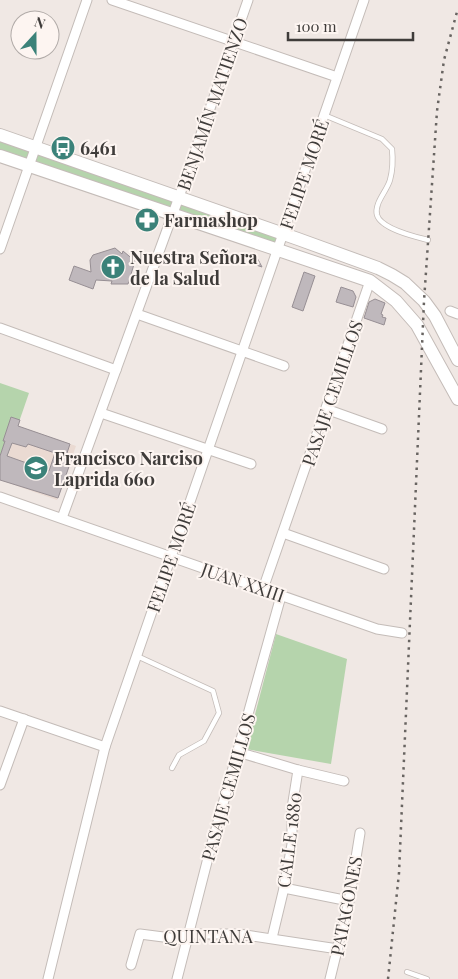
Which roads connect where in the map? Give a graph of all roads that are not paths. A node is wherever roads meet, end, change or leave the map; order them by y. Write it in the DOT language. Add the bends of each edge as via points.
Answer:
graph roads {
  1 [pos="87,0"];
  2 [pos="112,0"];
  3 [pos="248,0"];
  4 [pos="364,0"];
  5 [pos="234,42"];
  6 [pos="337,77"];
  7 [pos="324,115"];
  8 [pos="0,135"];
  9 [pos="36,148"];
  10 [pos="0,156"];
  11 [pos="29,166"];
  12 [pos="179,197"];
  13 [pos="173,214"];
  14 [pos="283,234"];
  15 [pos="428,240"];
  16 [pos="0,249"];
  17 [pos="277,249"];
  18 [pos="370,281"];
  19 [pos="137,314"];
  20 [pos="0,328"];
  21 [pos="242,351"];
  22 [pos="458,360"];
  23 [pos="284,366"];
  24 [pos="116,370"];
  25 [pos="458,399"];
  26 [pos="326,409"];
  27 [pos="100,412"];
  28 [pos="382,430"];
  29 [pos="208,450"];
  30 [pos="251,464"];
  31 [pos="0,497"];
  32 [pos="62,518"];
  33 [pos="283,533"];
  34 [pos="171,557"];
  35 [pos="384,569"];
  36 [pos="263,589"];
  37 [pos="281,596"];
  38 [pos="402,633"];
  39 [pos="137,656"];
  40 [pos="0,710"];
  41 [pos="24,719"];
  42 [pos="105,747"];
  43 [pos="238,752"];
  44 [pos="172,768"];
  45 [pos="298,770"];
  46 [pos="344,781"];
  47 [pos="0,785"];
  48 [pos="360,833"];
  49 [pos="284,888"];
  50 [pos="348,901"];
  51 [pos="188,934"];
  52 [pos="272,938"];
  53 [pos="338,949"];
  54 [pos="131,965"];
  55 [pos="407,972"];
  56 [pos="48,979"];
  57 [pos="177,979"];
  58 [pos="330,979"];
  59 [pos="427,979"];
  1 -- 9 [label="street"];
  2 -- 5 [label="street"];
  3 -- 5 [label="street, BENJAMÍN MATIENZO"];
  4 -- 6 [label="street, FELIPE MORÉ"];
  5 -- 6 [label="street"];
  5 -- 12 [label="street, BENJAMÍN MATIENZO"];
  6 -- 7 [label="street, FELIPE MORÉ"];
  7 -- 14 [label="street, FELIPE MORÉ"];
  7 -- 15 [label="lane" via="382,139 392,149 390,181 377,216 380,221 410,236"];
  8 -- 9 [label="main road"];
  9 -- 11 [label="street"];
  9 -- 12 [label="main road"];
  10 -- 11 [label="main road"];
  11 -- 13 [label="main road"];
  11 -- 16 [label="street"];
  12 -- 13 [label="street, BENJAMÍN MATIENZO"];
  12 -- 14 [label="main road"];
  13 -- 17 [label="main road"];
  13 -- 19 [label="street, BENJAMÍN MATIENZO"];
  14 -- 17 [label="street, FELIPE MORÉ"];
  14 -- 22 [label="main road" via="378,268 405,283 435,316"];
  17 -- 18 [label="main road"];
  17 -- 21 [label="street, FELIPE MORÉ"];
  18 -- 25 [label="main road" via="396,301 417,325"];
  18 -- 26 [label="street, PASAJE CEMILLOS"];
  19 -- 21 [label="street"];
  19 -- 24 [label="street, BENJAMÍN MATIENZO"];
  20 -- 24 [label="street"];
  21 -- 23 [label="street"];
  21 -- 29 [label="street, FELIPE MORÉ"];
  24 -- 27 [label="street, BENJAMÍN MATIENZO"];
  26 -- 28 [label="street"];
  26 -- 33 [label="street, PASAJE CEMILLOS"];
  27 -- 29 [label="street"];
  27 -- 32 [label="street, BENJAMÍN MATIENZO"];
  29 -- 30 [label="street"];
  29 -- 34 [label="street, FELIPE MORÉ"];
  31 -- 32 [label="street, JUAN XXIII"];
  32 -- 34 [label="street, JUAN XXIII"];
  33 -- 35 [label="street"];
  33 -- 36 [label="street, PASAJE CEMILLOS"];
  34 -- 36 [label="street, JUAN XXIII"];
  34 -- 39 [label="street, FELIPE MORÉ"];
  36 -- 37 [label="street, JUAN XXIII"];
  37 -- 38 [label="street, JUAN XXIII" via="377,629"];
  37 -- 43 [label="street, PASAJE CEMILLOS"];
  39 -- 42 [label="street, FELIPE MORÉ"];
  39 -- 44 [label="lane" via="213,691 219,713 204,741 179,756"];
  40 -- 41 [label="street"];
  41 -- 42 [label="street"];
  41 -- 47 [label="street"];
  42 -- 56 [label="street, FELIPE MORÉ"];
  43 -- 45 [label="street"];
  43 -- 51 [label="street, PASAJE CEMILLOS"];
  45 -- 46 [label="street"];
  45 -- 49 [label="street, CALLE 1880" via="292,808 292,844"];
  48 -- 50 [label="street, PATAGONES"];
  49 -- 50 [label="street"];
  49 -- 52 [label="street, CALLE 1880"];
  50 -- 53 [label="street, PATAGONES"];
  51 -- 52 [label="street, QUINTANA"];
  51 -- 54 [label="street, QUINTANA" via="179,939 140,934"];
  51 -- 57 [label="street, PASAJE CEMILLOS"];
  52 -- 53 [label="street, QUINTANA"];
  53 -- 58 [label="street, PATAGONES"];
  55 -- 59 [label="lane"];
}
